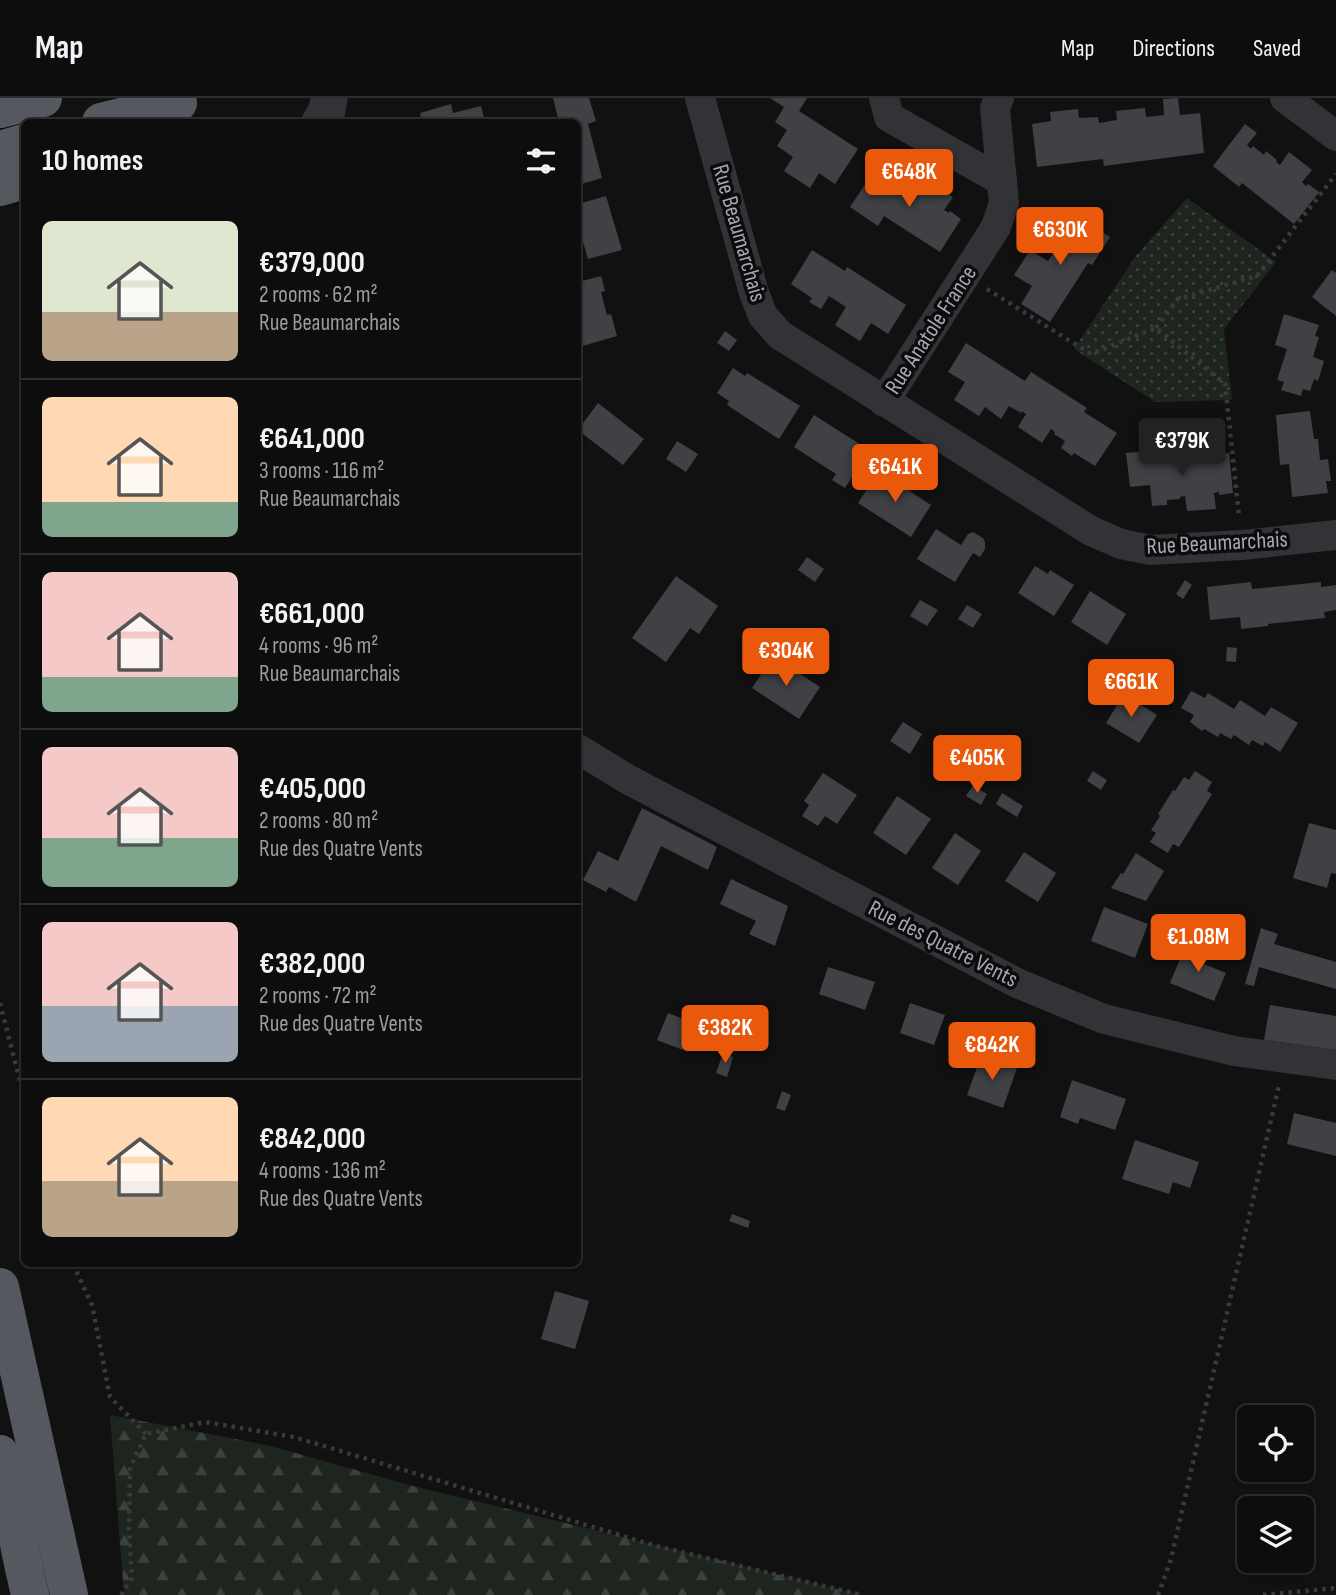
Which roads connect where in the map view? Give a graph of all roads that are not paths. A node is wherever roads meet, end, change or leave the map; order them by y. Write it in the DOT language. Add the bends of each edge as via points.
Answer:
graph roads {
  1 [pos="43,98"];
  2 [pos="329,98"];
  3 [pos="700,98"];
  4 [pos="884,98"];
  5 [pos="999,98"];
  6 [pos="1285,98"];
  7 [pos="180,108"];
  8 [pos="0,109"];
  9 [pos="118,119"];
  10 [pos="322,119"];
  11 [pos="1336,136"];
  12 [pos="21,144"];
  13 [pos="0,150"];
  14 [pos="21,181"];
  15 [pos="1002,181"];
  16 [pos="0,187"];
  17 [pos="884,402"];
  18 [pos="1336,535"];
  19 [pos="581,751"];
  20 [pos="1336,1065"];
  21 [pos="0,1287"];
  22 [pos="0,1454"];
  23 [pos="27,1581"];
  24 [pos="68,1591"];
  1 -- 8 [label="highway"];
  2 -- 10 [label="street"];
  3 -- 17 [label="street, Rue Beaumarchais" via="763,316 780,335"];
  4 -- 15 [label="street" via="890,117"];
  5 -- 15 [label="street, Rue Anatole France" via="995,108"];
  6 -- 11 [label="street"];
  7 -- 9 [label="highway"];
  12 -- 13 [label="highway"];
  14 -- 16 [label="highway"];
  15 -- 17 [label="street, Rue Anatole France" via="1004,203 996,226"];
  17 -- 18 [label="street, Rue Beaumarchais" via="1091,531 1121,544 1150,550"];
  19 -- 20 [label="street, Rue des Quatre Vents" via="1017,983 1104,1019 1234,1051"];
  21 -- 24 [label="highway"];
  22 -- 23 [label="highway"];
}
